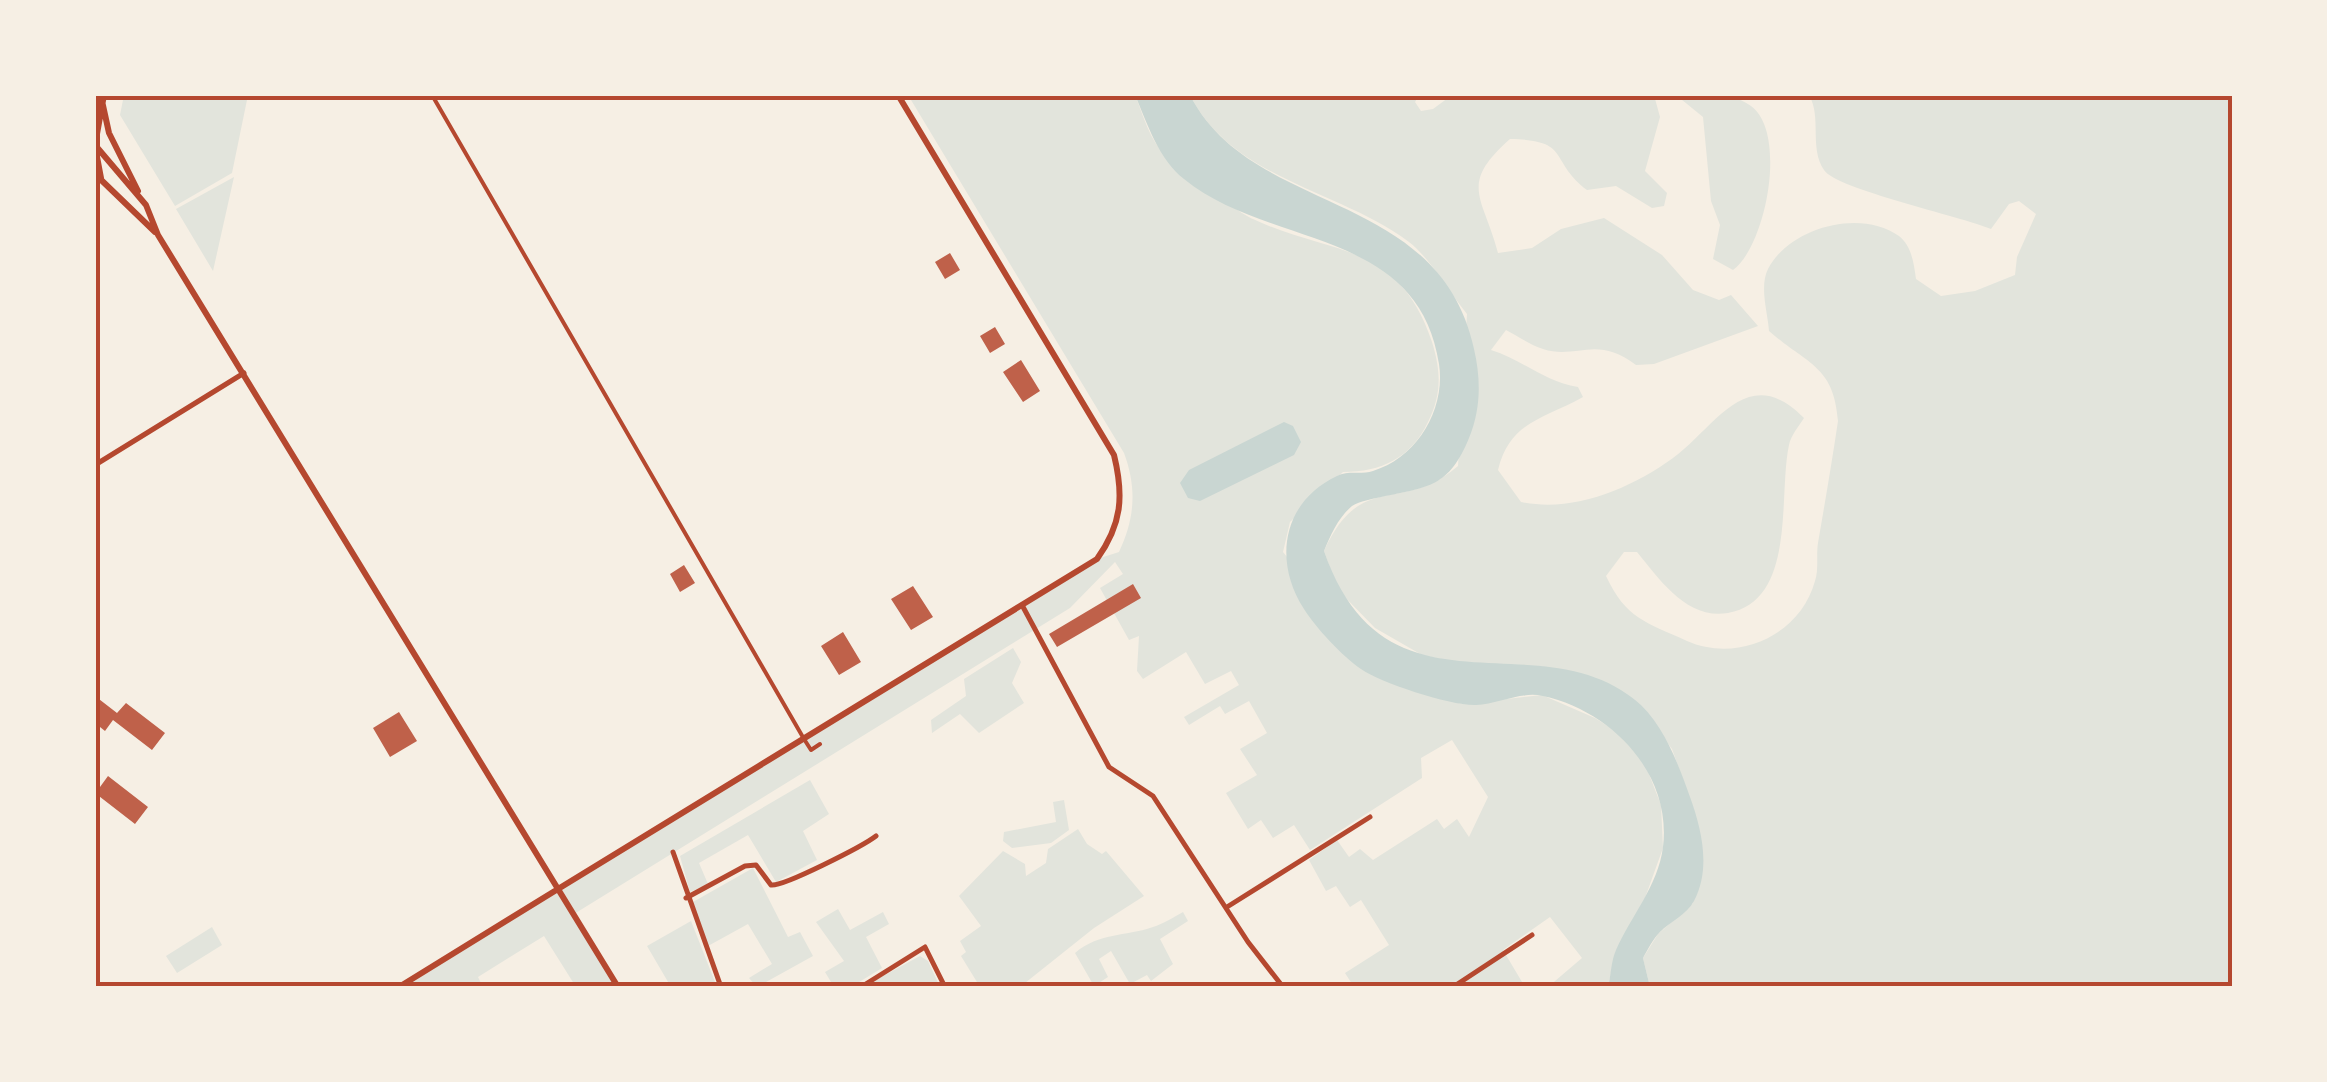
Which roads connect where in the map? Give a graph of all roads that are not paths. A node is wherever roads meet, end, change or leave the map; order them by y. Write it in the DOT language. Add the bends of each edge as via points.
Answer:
graph roads {
  1 [pos="432,95"];
  2 [pos="898,95"];
  3 [pos="100,101"];
  4 [pos="95,145"];
  5 [pos="98,176"];
  6 [pos="146,205"];
  7 [pos="158,235"];
  8 [pos="244,372"];
  9 [pos="95,465"];
  10 [pos="1022,605"];
  11 [pos="804,739"];
  12 [pos="820,744"];
  13 [pos="1370,817"];
  14 [pos="876,836"];
  15 [pos="673,852"];
  16 [pos="558,889"];
  17 [pos="686,898"];
  18 [pos="1227,907"];
  19 [pos="1532,935"];
  20 [pos="398,987"];
  21 [pos="618,987"];
  22 [pos="721,987"];
  23 [pos="860,987"];
  24 [pos="945,987"];
  25 [pos="1283,987"];
  26 [pos="1453,987"];
  1 -- 11 [label="street"];
  2 -- 10 [label="main road" via="1114,455 1120,518 1111,539 1097,559"];
  3 -- 4 [label="main road"];
  3 -- 6 [label="main road"];
  4 -- 5 [label="main road"];
  4 -- 6 [label="main road"];
  5 -- 7 [label="main road"];
  6 -- 7 [label="main road"];
  7 -- 8 [label="main road"];
  8 -- 9 [label="street"];
  8 -- 16 [label="main road"];
  10 -- 11 [label="main road"];
  10 -- 18 [label="street" via="1108,767 1153,796"];
  11 -- 12 [label="street" via="811,750"];
  11 -- 16 [label="main road"];
  13 -- 18 [label="street"];
  14 -- 17 [label="street" via="779,886 756,865"];
  15 -- 17 [label="street"];
  16 -- 20 [label="main road"];
  16 -- 21 [label="main road"];
  17 -- 22 [label="street"];
  18 -- 25 [label="street"];
  19 -- 26 [label="street"];
  23 -- 24 [label="street" via="925,948"];
}
